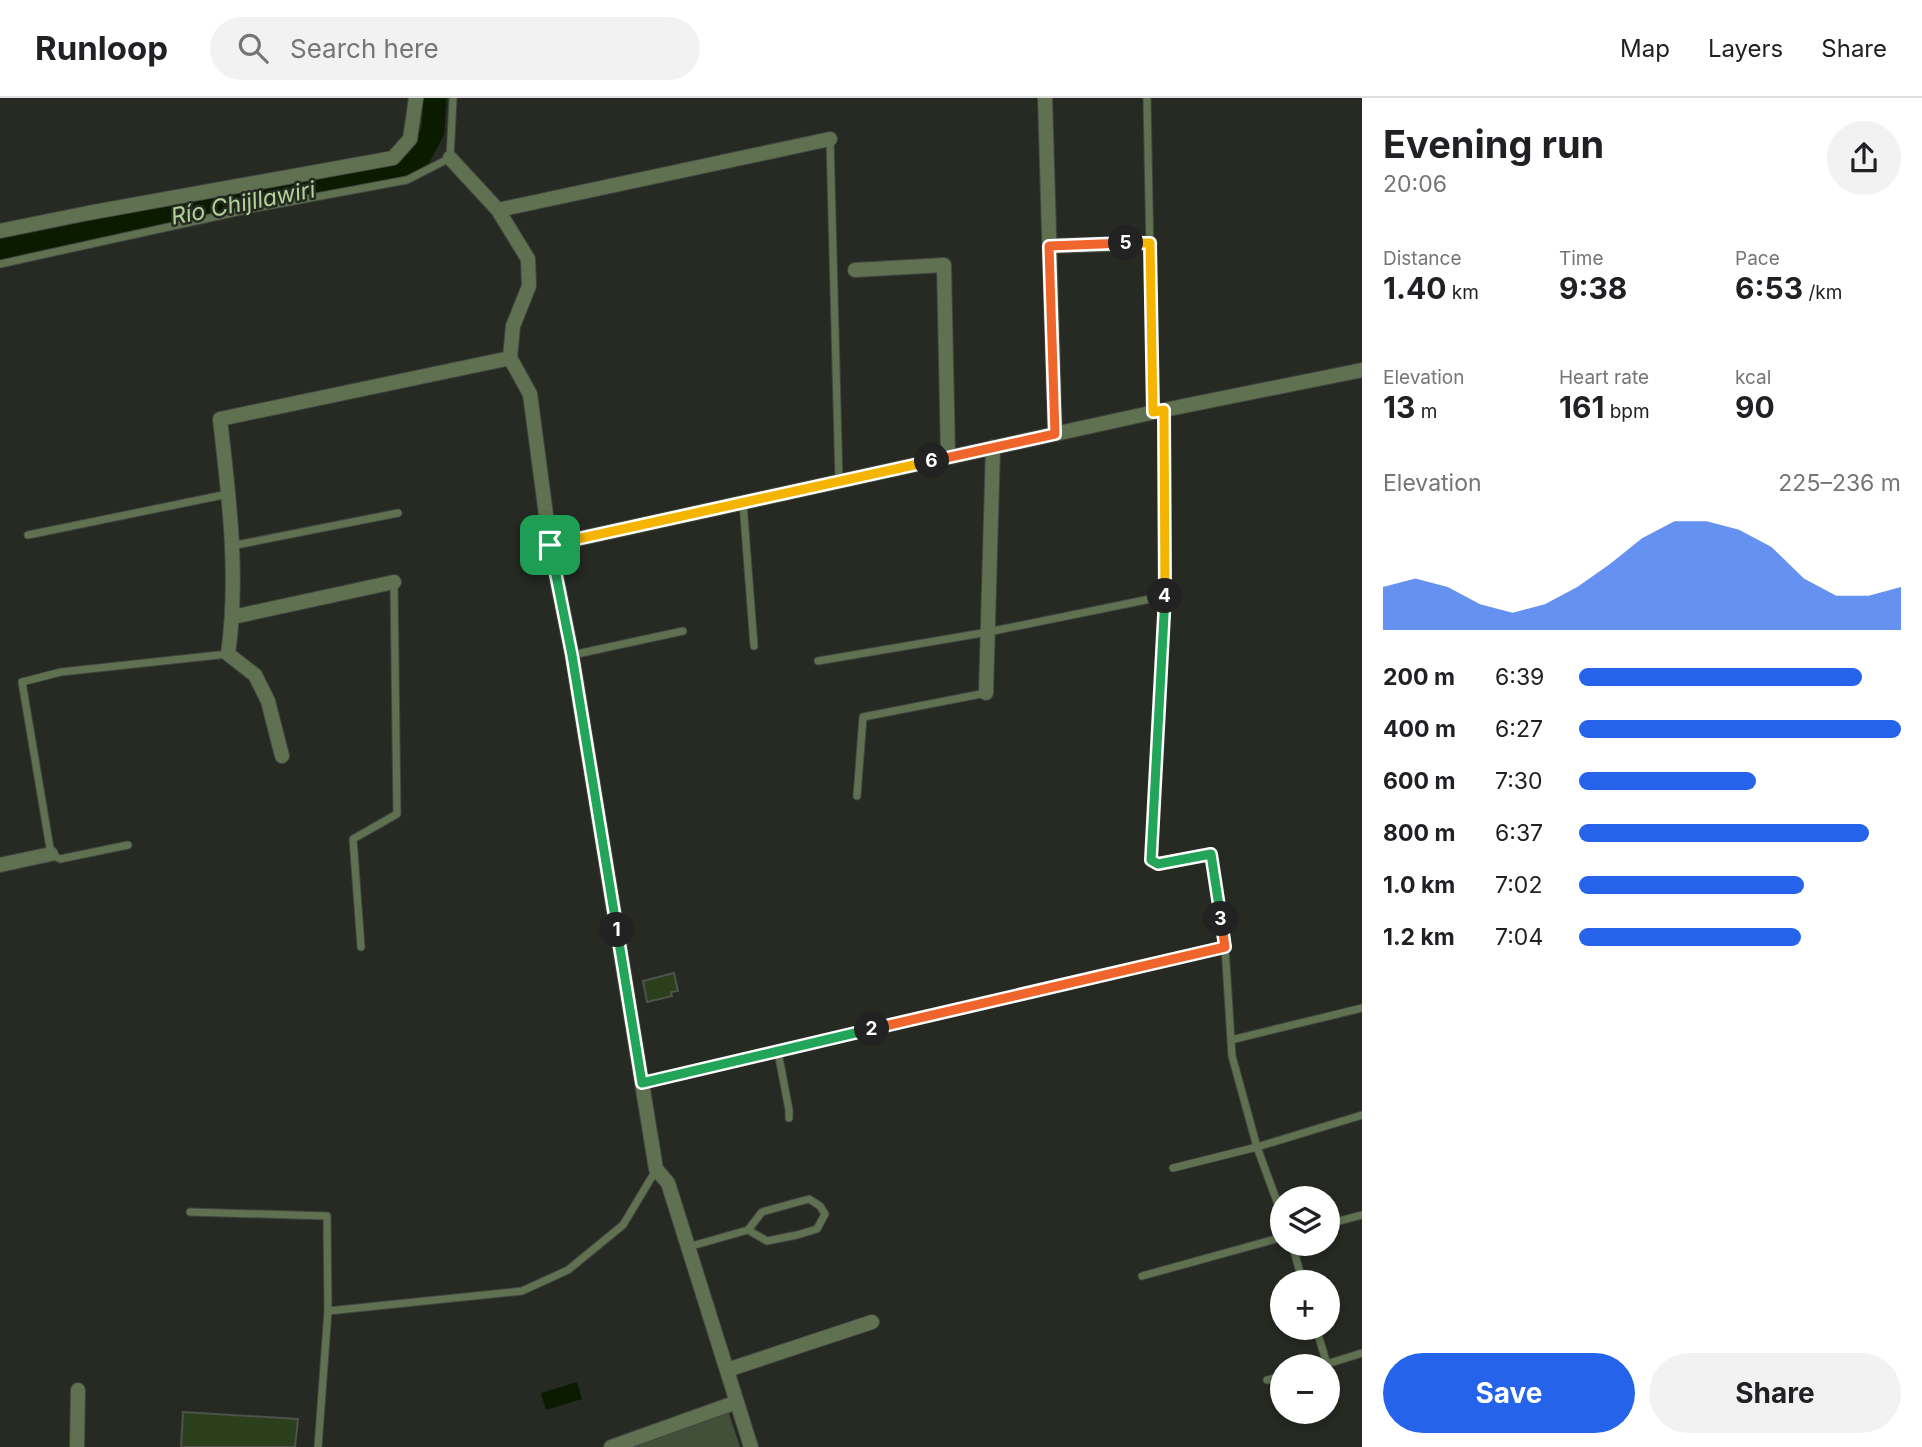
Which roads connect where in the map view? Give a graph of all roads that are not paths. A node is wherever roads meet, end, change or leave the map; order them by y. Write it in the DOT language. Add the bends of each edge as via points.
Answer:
graph roads {
  1 [pos="416,98"];
  2 [pos="453,98"];
  3 [pos="1045,98"];
  4 [pos="1147,98"];
  5 [pos="830,139"];
  6 [pos="450,158"];
  7 [pos="498,210"];
  8 [pos="0,231"];
  9 [pos="1150,243"];
  10 [pos="1049,246"];
  11 [pos="0,264"];
  12 [pos="856,270"];
  13 [pos="510,358"];
  14 [pos="1362,370"];
  15 [pos="1158,411"];
  16 [pos="1055,434"];
  17 [pos="993,447"];
  18 [pos="948,457"];
  19 [pos="839,481"];
  20 [pos="229,494"];
  21 [pos="743,503"];
  22 [pos="398,513"];
  23 [pos="28,535"];
  24 [pos="550,545"];
  25 [pos="231,546"];
  26 [pos="394,582"];
  27 [pos="1165,596"];
  28 [pos="233,617"];
  29 [pos="683,631"];
  30 [pos="988,632"];
  31 [pos="754,646"];
  32 [pos="228,654"];
  33 [pos="572,655"];
  34 [pos="818,661"];
  35 [pos="986,692"];
  36 [pos="282,756"];
  37 [pos="857,796"];
  38 [pos="128,845"];
  39 [pos="51,854"];
  40 [pos="0,865"];
  41 [pos="361,947"];
  42 [pos="1225,947"];
  43 [pos="1362,1008"];
  44 [pos="1231,1040"];
  45 [pos="778,1052"];
  46 [pos="642,1083"];
  47 [pos="1362,1115"];
  48 [pos="789,1118"];
  49 [pos="1257,1147"];
  50 [pos="1173,1168"];
  51 [pos="656,1169"];
  52 [pos="1271,1186"];
  53 [pos="190,1212"];
  54 [pos="1362,1215"];
  55 [pos="1340,1221"];
  56 [pos="748,1230"];
  57 [pos="1270,1241"];
  58 [pos="688,1247"];
  59 [pos="1142,1276"];
  60 [pos="328,1311"];
  61 [pos="872,1322"];
  62 [pos="1362,1353"];
  63 [pos="1340,1360"];
  64 [pos="727,1370"];
  65 [pos="78,1390"];
  66 [pos="737,1402"];
  67 [pos="77,1447"];
  68 [pos="318,1447"];
  69 [pos="611,1447"];
  70 [pos="751,1447"];
  1 -- 8 [label="street" via="410,139 393,158"];
  2 -- 6 [label="lane"];
  3 -- 10 [label="street"];
  4 -- 9 [label="lane"];
  5 -- 7 [label="street"];
  5 -- 19 [label="lane"];
  6 -- 7 [label="street"];
  6 -- 11 [label="lane" via="407,180"];
  7 -- 13 [label="street" via="528,259 529,286 513,326"];
  9 -- 10 [label="street"];
  9 -- 15 [label="lane"];
  10 -- 16 [label="street"];
  12 -- 18 [label="street" via="944,265"];
  13 -- 20 [label="street" via="220,419"];
  13 -- 24 [label="street" via="530,394"];
  14 -- 15 [label="street"];
  15 -- 16 [label="street"];
  15 -- 27 [label="lane"];
  16 -- 17 [label="street"];
  17 -- 18 [label="street"];
  17 -- 30 [label="street"];
  18 -- 19 [label="street"];
  19 -- 21 [label="street"];
  20 -- 23 [label="lane"];
  20 -- 25 [label="street"];
  21 -- 24 [label="street"];
  21 -- 31 [label="lane"];
  22 -- 25 [label="lane"];
  24 -- 33 [label="street"];
  25 -- 28 [label="street"];
  26 -- 28 [label="street"];
  26 -- 41 [label="lane" via="397,814 352,839"];
  27 -- 30 [label="lane"];
  27 -- 42 [label="lane" via="1151,860 1158,864 1211,854"];
  28 -- 32 [label="street"];
  29 -- 33 [label="lane"];
  30 -- 34 [label="lane"];
  30 -- 35 [label="street"];
  32 -- 36 [label="street" via="255,675 268,701"];
  32 -- 39 [label="lane" via="61,672 22,682"];
  33 -- 46 [label="street"];
  35 -- 37 [label="lane" via="863,717"];
  38 -- 39 [label="lane" via="60,859"];
  39 -- 40 [label="street"];
  42 -- 44 [label="lane"];
  42 -- 45 [label="lane"];
  43 -- 44 [label="lane"];
  44 -- 49 [label="lane"];
  45 -- 46 [label="lane"];
  45 -- 48 [label="lane"];
  46 -- 51 [label="street"];
  47 -- 49 [label="lane"];
  49 -- 50 [label="lane"];
  49 -- 52 [label="lane"];
  51 -- 58 [label="street" via="668,1184"];
  51 -- 60 [label="lane" via="623,1225 568,1270 522,1291"];
  53 -- 60 [label="lane" via="327,1216"];
  54 -- 55 [label="lane"];
  56 -- 56 [label="lane" via="767,1241 797,1236 817,1229 825,1214 809,1199 762,1212"];
  56 -- 58 [label="lane"];
  57 -- 59 [label="lane"];
  58 -- 64 [label="street"];
  60 -- 68 [label="lane"];
  61 -- 64 [label="street"];
  62 -- 63 [label="lane"];
  64 -- 66 [label="street"];
  65 -- 67 [label="street"];
  66 -- 69 [label="street"];
  66 -- 70 [label="street"];
}
